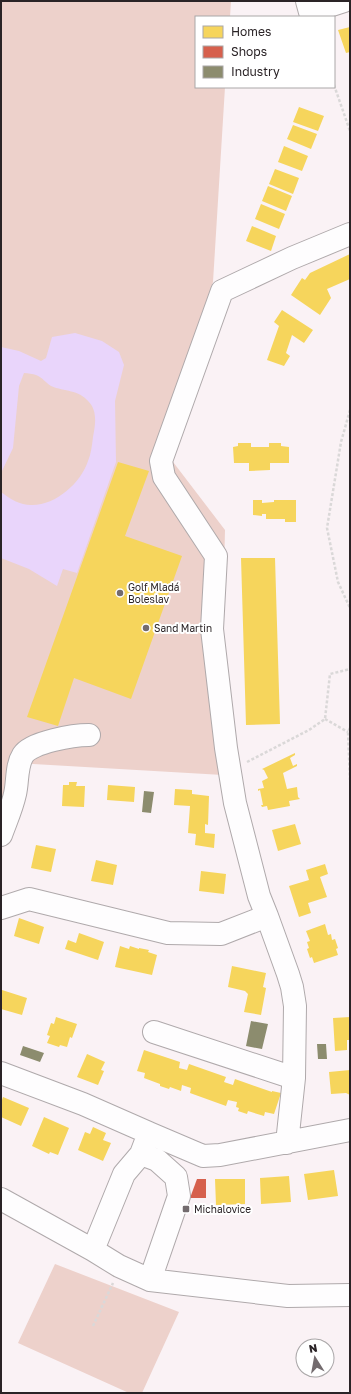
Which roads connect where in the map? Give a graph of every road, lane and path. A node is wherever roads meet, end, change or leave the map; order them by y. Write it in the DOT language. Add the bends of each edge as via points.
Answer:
graph roads {
  1 [pos="307,1"];
  2 [pos="344,1"];
  3 [pos="335,88"];
  4 [pos="350,131"];
  5 [pos="350,234"];
  6 [pos="350,410"];
  7 [pos="350,608"];
  8 [pos="350,669"];
  9 [pos="325,719"];
  10 [pos="350,728"];
  11 [pos="348,732"];
  12 [pos="89,735"];
  13 [pos="229,771"];
  14 [pos="350,780"];
  15 [pos="1,834"];
  16 [pos="1,908"];
  17 [pos="267,916"];
  18 [pos="154,1032"];
  19 [pos="1,1073"];
  20 [pos="294,1078"];
  21 [pos="350,1130"];
  22 [pos="149,1133"];
  23 [pos="287,1143"];
  24 [pos="141,1154"];
  25 [pos="1,1199"];
  26 [pos="93,1250"];
  27 [pos="119,1266"];
  28 [pos="150,1280"];
  29 [pos="350,1295"];
  30 [pos="93,1326"];
  1 -- 2 [label="street" via="310,12"];
  3 -- 4 [label="path"];
  5 -- 13 [label="street" via="292,258 222,292 161,461 164,477 216,556 212,629"];
  6 -- 7 [label="path" via="341,442 327,528 338,582"];
  8 -- 9 [label="path" via="330,674"];
  9 -- 11 [label="path"];
  9 -- 13 [label="path" via="309,730"];
  10 -- 11 [label="path"];
  11 -- 14 [label="path"];
  12 -- 15 [label="street" via="75,735 27,750 20,761 15,795"];
  13 -- 17 [label="street" via="241,826"];
  16 -- 17 [label="street" via="29,899 168,933 221,934"];
  17 -- 20 [label="street" via="288,974 296,1006"];
  18 -- 20 [label="street"];
  19 -- 22 [label="street" via="83,1104"];
  20 -- 23 [label="street"];
  21 -- 23 [label="street"];
  22 -- 23 [label="street" via="203,1156"];
  22 -- 24 [label="street"];
  24 -- 26 [label="street" via="124,1174"];
  24 -- 28 [label="street" via="157,1160 176,1177 179,1196"];
  25 -- 26 [label="street"];
  26 -- 27 [label="street"];
  27 -- 28 [label="street"];
  27 -- 30 [label="path"];
  28 -- 29 [label="street" via="288,1296"];
}
